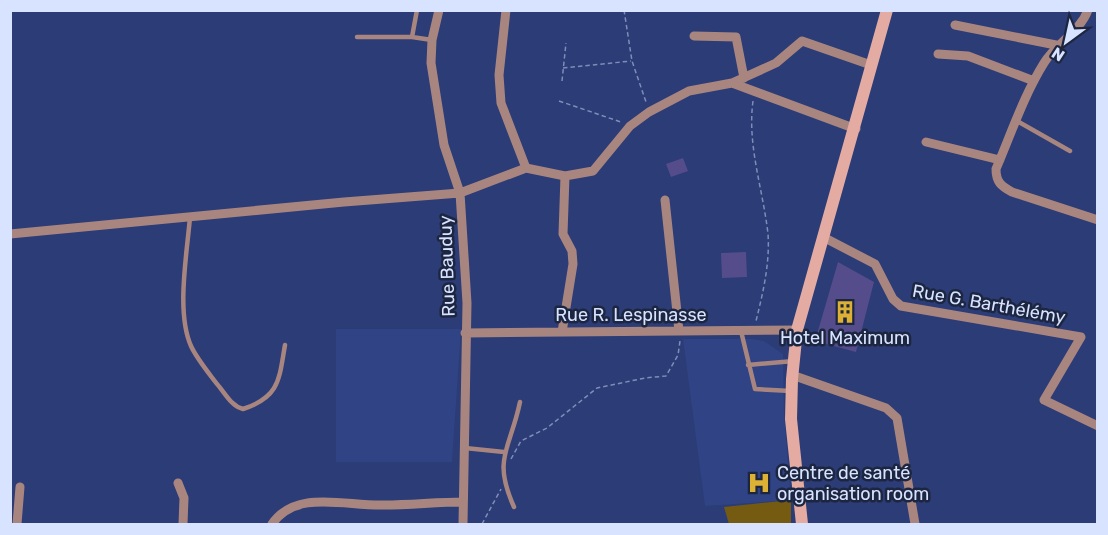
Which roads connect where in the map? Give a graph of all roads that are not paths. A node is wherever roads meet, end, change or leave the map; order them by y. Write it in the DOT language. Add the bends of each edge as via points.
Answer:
graph roads {
  1 [pos="417,10"];
  2 [pos="439,10"];
  3 [pos="506,10"];
  4 [pos="887,10"];
  5 [pos="1088,10"];
  6 [pos="956,25"];
  7 [pos="694,36"];
  8 [pos="357,37"];
  9 [pos="412,37"];
  10 [pos="432,40"];
  11 [pos="1056,45"];
  12 [pos="938,54"];
  13 [pos="871,65"];
  14 [pos="744,78"];
  15 [pos="1034,81"];
  16 [pos="732,83"];
  17 [pos="1017,121"];
  18 [pos="855,129"];
  19 [pos="926,142"];
  20 [pos="1070,151"];
  21 [pos="1000,160"];
  22 [pos="526,168"];
  23 [pos="566,176"];
  24 [pos="460,194"];
  25 [pos="665,200"];
  26 [pos="190,217"];
  27 [pos="1098,220"];
  28 [pos="10,234"];
  29 [pos="825,238"];
  30 [pos="797,330"];
  31 [pos="681,331"];
  32 [pos="741,331"];
  33 [pos="562,332"];
  34 [pos="465,333"];
  35 [pos="285,345"];
  36 [pos="794,361"];
  37 [pos="748,365"];
  38 [pos="792,375"];
  39 [pos="791,391"];
  40 [pos="520,402"];
  41 [pos="1098,426"];
  42 [pos="464,448"];
  43 [pos="504,452"];
  44 [pos="178,483"];
  45 [pos="20,487"];
  46 [pos="463,501"];
  47 [pos="514,507"];
  48 [pos="17,525"];
  49 [pos="183,525"];
  50 [pos="272,525"];
  51 [pos="463,525"];
  52 [pos="802,525"];
  53 [pos="915,525"];
  1 -- 9 [label="lane"];
  2 -- 10 [label="street, Rue Bauduy"];
  3 -- 22 [label="street" via="499,75 501,103"];
  4 -- 13 [label="main road"];
  5 -- 11 [label="street" via="1077,28"];
  6 -- 11 [label="street"];
  7 -- 14 [label="street" via="736,37"];
  8 -- 9 [label="lane"];
  9 -- 10 [label="lane"];
  10 -- 24 [label="street, Rue Bauduy" via="431,63 444,145"];
  11 -- 15 [label="street"];
  12 -- 15 [label="street" via="968,56"];
  13 -- 14 [label="street" via="802,41 776,63"];
  13 -- 18 [label="main road"];
  14 -- 16 [label="street"];
  15 -- 17 [label="street"];
  16 -- 18 [label="street"];
  16 -- 23 [label="street" via="689,91 649,112 630,126 593,171"];
  17 -- 20 [label="lane"];
  17 -- 21 [label="street"];
  18 -- 29 [label="main road"];
  19 -- 21 [label="street"];
  21 -- 27 [label="street" via="996,177 1004,188"];
  22 -- 23 [label="street"];
  22 -- 24 [label="street"];
  23 -- 33 [label="street" via="563,234 573,250 573,264"];
  24 -- 26 [label="street"];
  24 -- 34 [label="street, Rue Bauduy" via="467,303"];
  25 -- 31 [label="street"];
  26 -- 28 [label="street"];
  26 -- 35 [label="lane" via="186,331 203,365 234,405 243,409 271,394 277,385"];
  29 -- 30 [label="main road"];
  29 -- 41 [label="street, Rue G. Barthélémy" via="876,264 893,299 901,306 1081,337 1044,400"];
  30 -- 32 [label="street, Rue R. Lespinasse"];
  30 -- 36 [label="main road"];
  31 -- 32 [label="street, Rue R. Lespinasse"];
  31 -- 33 [label="street, Rue R. Lespinasse"];
  32 -- 37 [label="lane"];
  33 -- 34 [label="street, Rue R. Lespinasse"];
  34 -- 42 [label="street, Rue Bauduy"];
  36 -- 37 [label="lane"];
  36 -- 38 [label="main road"];
  37 -- 39 [label="lane" via="755,389"];
  38 -- 39 [label="main road"];
  38 -- 53 [label="street" via="886,408 897,418"];
  39 -- 52 [label="main road"];
  40 -- 43 [label="lane" via="514,433"];
  42 -- 43 [label="lane"];
  42 -- 46 [label="street, Rue Bauduy"];
  43 -- 47 [label="lane" via="503,483"];
  44 -- 49 [label="street" via="184,498"];
  45 -- 48 [label="street"];
  46 -- 50 [label="street" via="383,506 305,503 281,512"];
  46 -- 51 [label="street, Rue Bauduy"];
}
